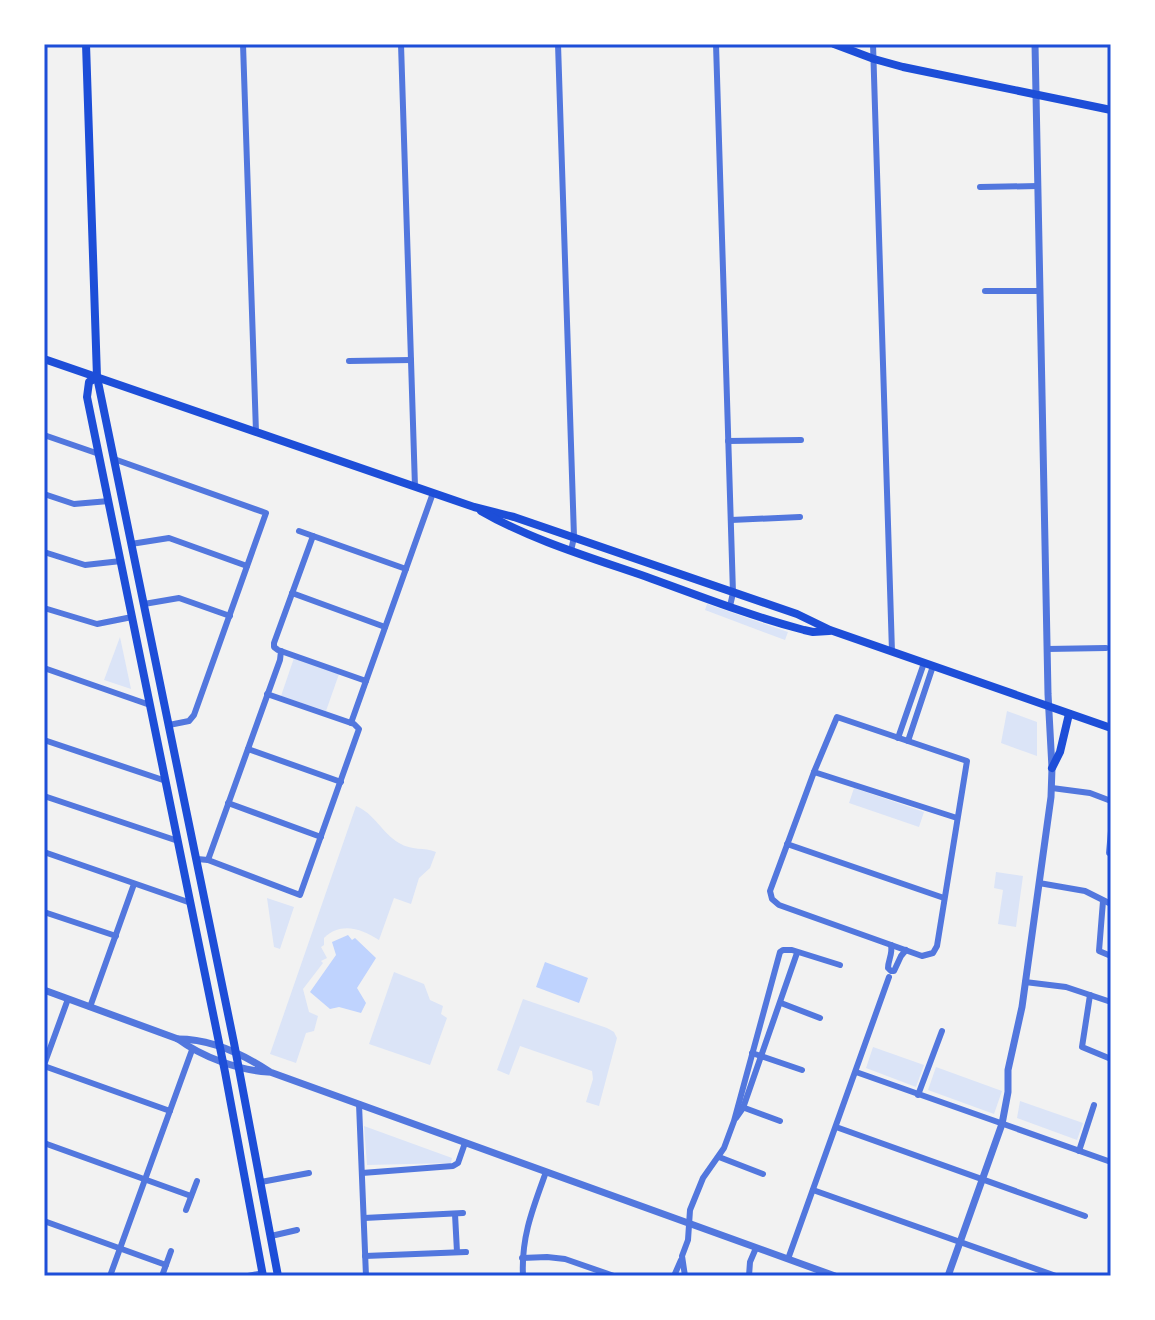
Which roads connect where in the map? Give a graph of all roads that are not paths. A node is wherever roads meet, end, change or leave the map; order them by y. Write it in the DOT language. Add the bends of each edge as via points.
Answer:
graph roads {
  1 [pos="86,44"];
  2 [pos="243,44"];
  3 [pos="401,44"];
  4 [pos="558,44"];
  5 [pos="716,44"];
  6 [pos="834,44"];
  7 [pos="873,44"];
  8 [pos="1035,44"];
  9 [pos="874,59"];
  10 [pos="1036,94"];
  11 [pos="1111,110"];
  12 [pos="1038,186"];
  13 [pos="980,187"];
  14 [pos="985,291"];
  15 [pos="1040,291"];
  16 [pos="44,359"];
  17 [pos="411,360"];
  18 [pos="349,361"];
  19 [pos="97,377"];
  20 [pos="256,432"];
  21 [pos="44,435"];
  22 [pos="801,440"];
  23 [pos="728,441"];
  24 [pos="99,454"];
  25 [pos="114,459"];
  26 [pos="415,487"];
  27 [pos="433,493"];
  28 [pos="44,494"];
  29 [pos="109,501"];
  30 [pos="474,507"];
  31 [pos="800,517"];
  32 [pos="731,520"];
  33 [pos="299,531"];
  34 [pos="313,536"];
  35 [pos="574,537"];
  36 [pos="131,544"];
  37 [pos="571,551"];
  38 [pos="44,552"];
  39 [pos="121,561"];
  40 [pos="247,566"];
  41 [pos="406,569"];
  42 [pos="292,593"];
  43 [pos="733,593"];
  44 [pos="144,604"];
  45 [pos="730,606"];
  46 [pos="44,608"];
  47 [pos="230,616"];
  48 [pos="132,617"];
  49 [pos="385,627"];
  50 [pos="830,630"];
  51 [pos="1106,648"];
  52 [pos="278,649"];
  53 [pos="1047,649"];
  54 [pos="892,652"];
  55 [pos="929,665"];
  56 [pos="44,668"];
  57 [pos="366,681"];
  58 [pos="267,694"];
  59 [pos="150,705"];
  60 [pos="1048,706"];
  61 [pos="1069,714"];
  62 [pos="169,725"];
  63 [pos="355,725"];
  64 [pos="1111,728"];
  65 [pos="898,738"];
  66 [pos="44,740"];
  67 [pos="908,741"];
  68 [pos="248,749"];
  69 [pos="1052,768"];
  70 [pos="814,772"];
  71 [pos="166,781"];
  72 [pos="341,782"];
  73 [pos="1052,788"];
  74 [pos="44,796"];
  75 [pos="1111,801"];
  76 [pos="228,803"];
  77 [pos="957,818"];
  78 [pos="1111,831"];
  79 [pos="321,837"];
  80 [pos="178,841"];
  81 [pos="787,844"];
  82 [pos="44,852"];
  83 [pos="1111,854"];
  84 [pos="197,859"];
  85 [pos="208,860"];
  86 [pos="1039,883"];
  87 [pos="134,884"];
  88 [pos="944,898"];
  89 [pos="1107,902"];
  90 [pos="191,903"];
  91 [pos="44,912"];
  92 [pos="116,936"];
  93 [pos="891,945"];
  94 [pos="906,950"];
  95 [pos="797,953"];
  96 [pos="1111,956"];
  97 [pos="840,965"];
  98 [pos="889,977"];
  99 [pos="1025,982"];
  100 [pos="44,990"];
  101 [pos="1090,995"];
  102 [pos="68,999"];
  103 [pos="1111,1002"];
  104 [pos="781,1003"];
  105 [pos="90,1007"];
  106 [pos="820,1018"];
  107 [pos="942,1031"];
  108 [pos="178,1039"];
  109 [pos="221,1048"];
  110 [pos="192,1050"];
  111 [pos="752,1053"];
  112 [pos="236,1054"];
  113 [pos="761,1056"];
  114 [pos="1111,1059"];
  115 [pos="223,1061"];
  116 [pos="44,1065"];
  117 [pos="239,1066"];
  118 [pos="802,1070"];
  119 [pos="270,1072"];
  120 [pos="856,1072"];
  121 [pos="918,1095"];
  122 [pos="359,1104"];
  123 [pos="1094,1105"];
  124 [pos="740,1107"];
  125 [pos="170,1111"];
  126 [pos="780,1121"];
  127 [pos="1002,1124"];
  128 [pos="836,1127"];
  129 [pos="44,1143"];
  130 [pos="465,1143"];
  131 [pos="1079,1151"];
  132 [pos="719,1157"];
  133 [pos="1111,1162"];
  134 [pos="546,1172"];
  135 [pos="309,1173"];
  136 [pos="362,1173"];
  137 [pos="763,1174"];
  138 [pos="145,1179"];
  139 [pos="983,1179"];
  140 [pos="197,1181"];
  141 [pos="261,1182"];
  142 [pos="813,1190"];
  143 [pos="191,1196"];
  144 [pos="186,1210"];
  145 [pos="1085,1216"];
  146 [pos="364,1218"];
  147 [pos="44,1221"];
  148 [pos="690,1224"];
  149 [pos="297,1230"];
  150 [pos="271,1236"];
  151 [pos="959,1242"];
  152 [pos="120,1248"];
  153 [pos="756,1248"];
  154 [pos="171,1251"];
  155 [pos="457,1252"];
  156 [pos="466,1252"];
  157 [pos="365,1256"];
  158 [pos="682,1256"];
  159 [pos="522,1258"];
  160 [pos="788,1259"];
  161 [pos="166,1265"];
  162 [pos="263,1274"];
  163 [pos="824,1274"];
  164 [pos="110,1276"];
  165 [pos="162,1276"];
  166 [pos="248,1276"];
  167 [pos="278,1276"];
  168 [pos="366,1276"];
  169 [pos="523,1276"];
  170 [pos="614,1276"];
  171 [pos="674,1276"];
  172 [pos="685,1276"];
  173 [pos="749,1276"];
  174 [pos="835,1276"];
  175 [pos="948,1276"];
  176 [pos="1056,1276"];
  1 -- 19 [label="main road"];
  2 -- 20 [label="street"];
  3 -- 17 [label="street"];
  4 -- 35 [label="street"];
  5 -- 23 [label="street"];
  6 -- 9 [label="main road"];
  7 -- 9 [label="street"];
  8 -- 10 [label="street"];
  9 -- 10 [label="main road"];
  9 -- 54 [label="street"];
  10 -- 11 [label="main road"];
  10 -- 12 [label="street"];
  12 -- 13 [label="street"];
  12 -- 15 [label="street"];
  14 -- 15 [label="street"];
  15 -- 53 [label="street"];
  16 -- 19 [label="main road"];
  17 -- 18 [label="street"];
  17 -- 26 [label="street"];
  19 -- 20 [label="main road"];
  19 -- 24 [label="main road" via="89,382 87,394"];
  19 -- 25 [label="main road"];
  20 -- 26 [label="main road"];
  21 -- 24 [label="street"];
  22 -- 23 [label="street"];
  23 -- 32 [label="street"];
  24 -- 29 [label="main road"];
  25 -- 36 [label="main road"];
  25 -- 40 [label="street" via="266,513"];
  26 -- 27 [label="main road"];
  27 -- 30 [label="main road"];
  27 -- 41 [label="street"];
  28 -- 29 [label="street" via="74,504"];
  29 -- 39 [label="main road"];
  30 -- 35 [label="main road"];
  30 -- 37 [label="main road"];
  31 -- 32 [label="street"];
  32 -- 43 [label="street"];
  33 -- 34 [label="street"];
  34 -- 41 [label="street"];
  34 -- 42 [label="street"];
  35 -- 37 [label="street"];
  35 -- 43 [label="main road"];
  36 -- 40 [label="street" via="166,537"];
  36 -- 44 [label="main road"];
  37 -- 45 [label="main road"];
  38 -- 39 [label="street" via="85,565"];
  39 -- 48 [label="main road"];
  40 -- 47 [label="street"];
  41 -- 49 [label="street"];
  42 -- 49 [label="street"];
  42 -- 52 [label="street"];
  43 -- 45 [label="street"];
  43 -- 50 [label="main road"];
  44 -- 47 [label="street" via="179,598"];
  44 -- 62 [label="main road"];
  45 -- 50 [label="main road" via="804,630"];
  46 -- 48 [label="street" via="97,624"];
  47 -- 62 [label="street" via="194,715"];
  48 -- 59 [label="main road"];
  49 -- 57 [label="street"];
  50 -- 54 [label="main road"];
  51 -- 53 [label="street"];
  52 -- 57 [label="street"];
  52 -- 58 [label="street"];
  53 -- 60 [label="street"];
  54 -- 55 [label="main road"];
  55 -- 60 [label="main road"];
  55 -- 65 [label="street"];
  55 -- 67 [label="street"];
  56 -- 59 [label="street"];
  57 -- 63 [label="street"];
  58 -- 63 [label="street"];
  58 -- 68 [label="street"];
  59 -- 71 [label="main road"];
  60 -- 61 [label="main road"];
  60 -- 69 [label="street"];
  61 -- 64 [label="main road"];
  61 -- 69 [label="main road"];
  62 -- 84 [label="main road"];
  63 -- 72 [label="street" via="358,734"];
  65 -- 67 [label="street"];
  65 -- 70 [label="street" via="837,717"];
  66 -- 71 [label="street"];
  67 -- 77 [label="street" via="967,761"];
  68 -- 72 [label="street"];
  68 -- 76 [label="street"];
  69 -- 73 [label="street"];
  70 -- 77 [label="street"];
  70 -- 81 [label="street"];
  71 -- 80 [label="main road"];
  72 -- 79 [label="street"];
  73 -- 75 [label="street"];
  73 -- 86 [label="street"];
  74 -- 80 [label="street"];
  76 -- 79 [label="street"];
  76 -- 85 [label="street"];
  77 -- 88 [label="street"];
  78 -- 83 [label="street"];
  79 -- 85 [label="street" via="300,895"];
  80 -- 90 [label="main road"];
  81 -- 88 [label="street"];
  81 -- 93 [label="street" via="770,891 772,899"];
  82 -- 87 [label="street"];
  84 -- 85 [label="street"];
  84 -- 112 [label="main road"];
  86 -- 89 [label="street" via="1085,891"];
  86 -- 99 [label="street"];
  87 -- 90 [label="street"];
  87 -- 92 [label="street"];
  88 -- 94 [label="street" via="933,953 922,956"];
  89 -- 96 [label="street" via="1099,951"];
  90 -- 109 [label="main road"];
  91 -- 92 [label="street"];
  92 -- 105 [label="street"];
  93 -- 94 [label="street"];
  93 -- 94 [label="street" via="891,971"];
  95 -- 97 [label="street"];
  95 -- 104 [label="street"];
  95 -- 111 [label="street" via="783,950 778,958"];
  98 -- 120 [label="street"];
  99 -- 101 [label="street"];
  99 -- 127 [label="street"];
  100 -- 102 [label="street"];
  101 -- 103 [label="street"];
  101 -- 114 [label="street" via="1082,1047"];
  102 -- 105 [label="street"];
  102 -- 116 [label="street"];
  104 -- 106 [label="street"];
  104 -- 113 [label="street"];
  105 -- 108 [label="street"];
  107 -- 121 [label="street"];
  108 -- 109 [label="street"];
  108 -- 110 [label="street"];
  109 -- 112 [label="street"];
  109 -- 115 [label="main road"];
  110 -- 115 [label="street"];
  110 -- 125 [label="street"];
  111 -- 113 [label="street"];
  111 -- 124 [label="street"];
  112 -- 117 [label="main road"];
  112 -- 119 [label="street"];
  113 -- 118 [label="street"];
  113 -- 124 [label="street"];
  115 -- 117 [label="street"];
  115 -- 162 [label="main road"];
  116 -- 125 [label="street"];
  117 -- 119 [label="street"];
  117 -- 141 [label="main road"];
  119 -- 122 [label="street"];
  120 -- 121 [label="street"];
  120 -- 128 [label="street"];
  121 -- 127 [label="street"];
  122 -- 130 [label="street"];
  122 -- 136 [label="street"];
  123 -- 131 [label="street"];
  124 -- 126 [label="street"];
  124 -- 132 [label="street"];
  125 -- 138 [label="street"];
  127 -- 131 [label="street"];
  127 -- 139 [label="street"];
  128 -- 139 [label="street"];
  128 -- 142 [label="street"];
  129 -- 138 [label="street"];
  130 -- 134 [label="street"];
  130 -- 136 [label="street" via="455,1166"];
  131 -- 133 [label="street"];
  132 -- 137 [label="street"];
  132 -- 148 [label="street" via="698,1188"];
  134 -- 148 [label="street"];
  134 -- 159 [label="street"];
  135 -- 141 [label="street"];
  136 -- 146 [label="street"];
  138 -- 143 [label="street"];
  138 -- 152 [label="street"];
  139 -- 145 [label="street"];
  139 -- 151 [label="street"];
  140 -- 143 [label="street"];
  141 -- 150 [label="main road"];
  142 -- 151 [label="street"];
  142 -- 160 [label="street"];
  143 -- 144 [label="street"];
  146 -- 155 [label="street" via="459,1214"];
  146 -- 157 [label="street"];
  147 -- 152 [label="street"];
  148 -- 153 [label="street"];
  148 -- 158 [label="street"];
  149 -- 150 [label="street"];
  150 -- 167 [label="main road"];
  151 -- 175 [label="street"];
  151 -- 176 [label="street"];
  152 -- 161 [label="street"];
  152 -- 164 [label="street"];
  153 -- 160 [label="street"];
  153 -- 173 [label="street"];
  154 -- 161 [label="street"];
  155 -- 156 [label="street"];
  155 -- 157 [label="street"];
  157 -- 168 [label="street"];
  158 -- 171 [label="street"];
  158 -- 172 [label="street"];
  159 -- 169 [label="street"];
  159 -- 170 [label="street" via="565,1259"];
  160 -- 163 [label="street"];
  161 -- 165 [label="street"];
  162 -- 166 [label="street"];
  163 -- 174 [label="street"];
}
